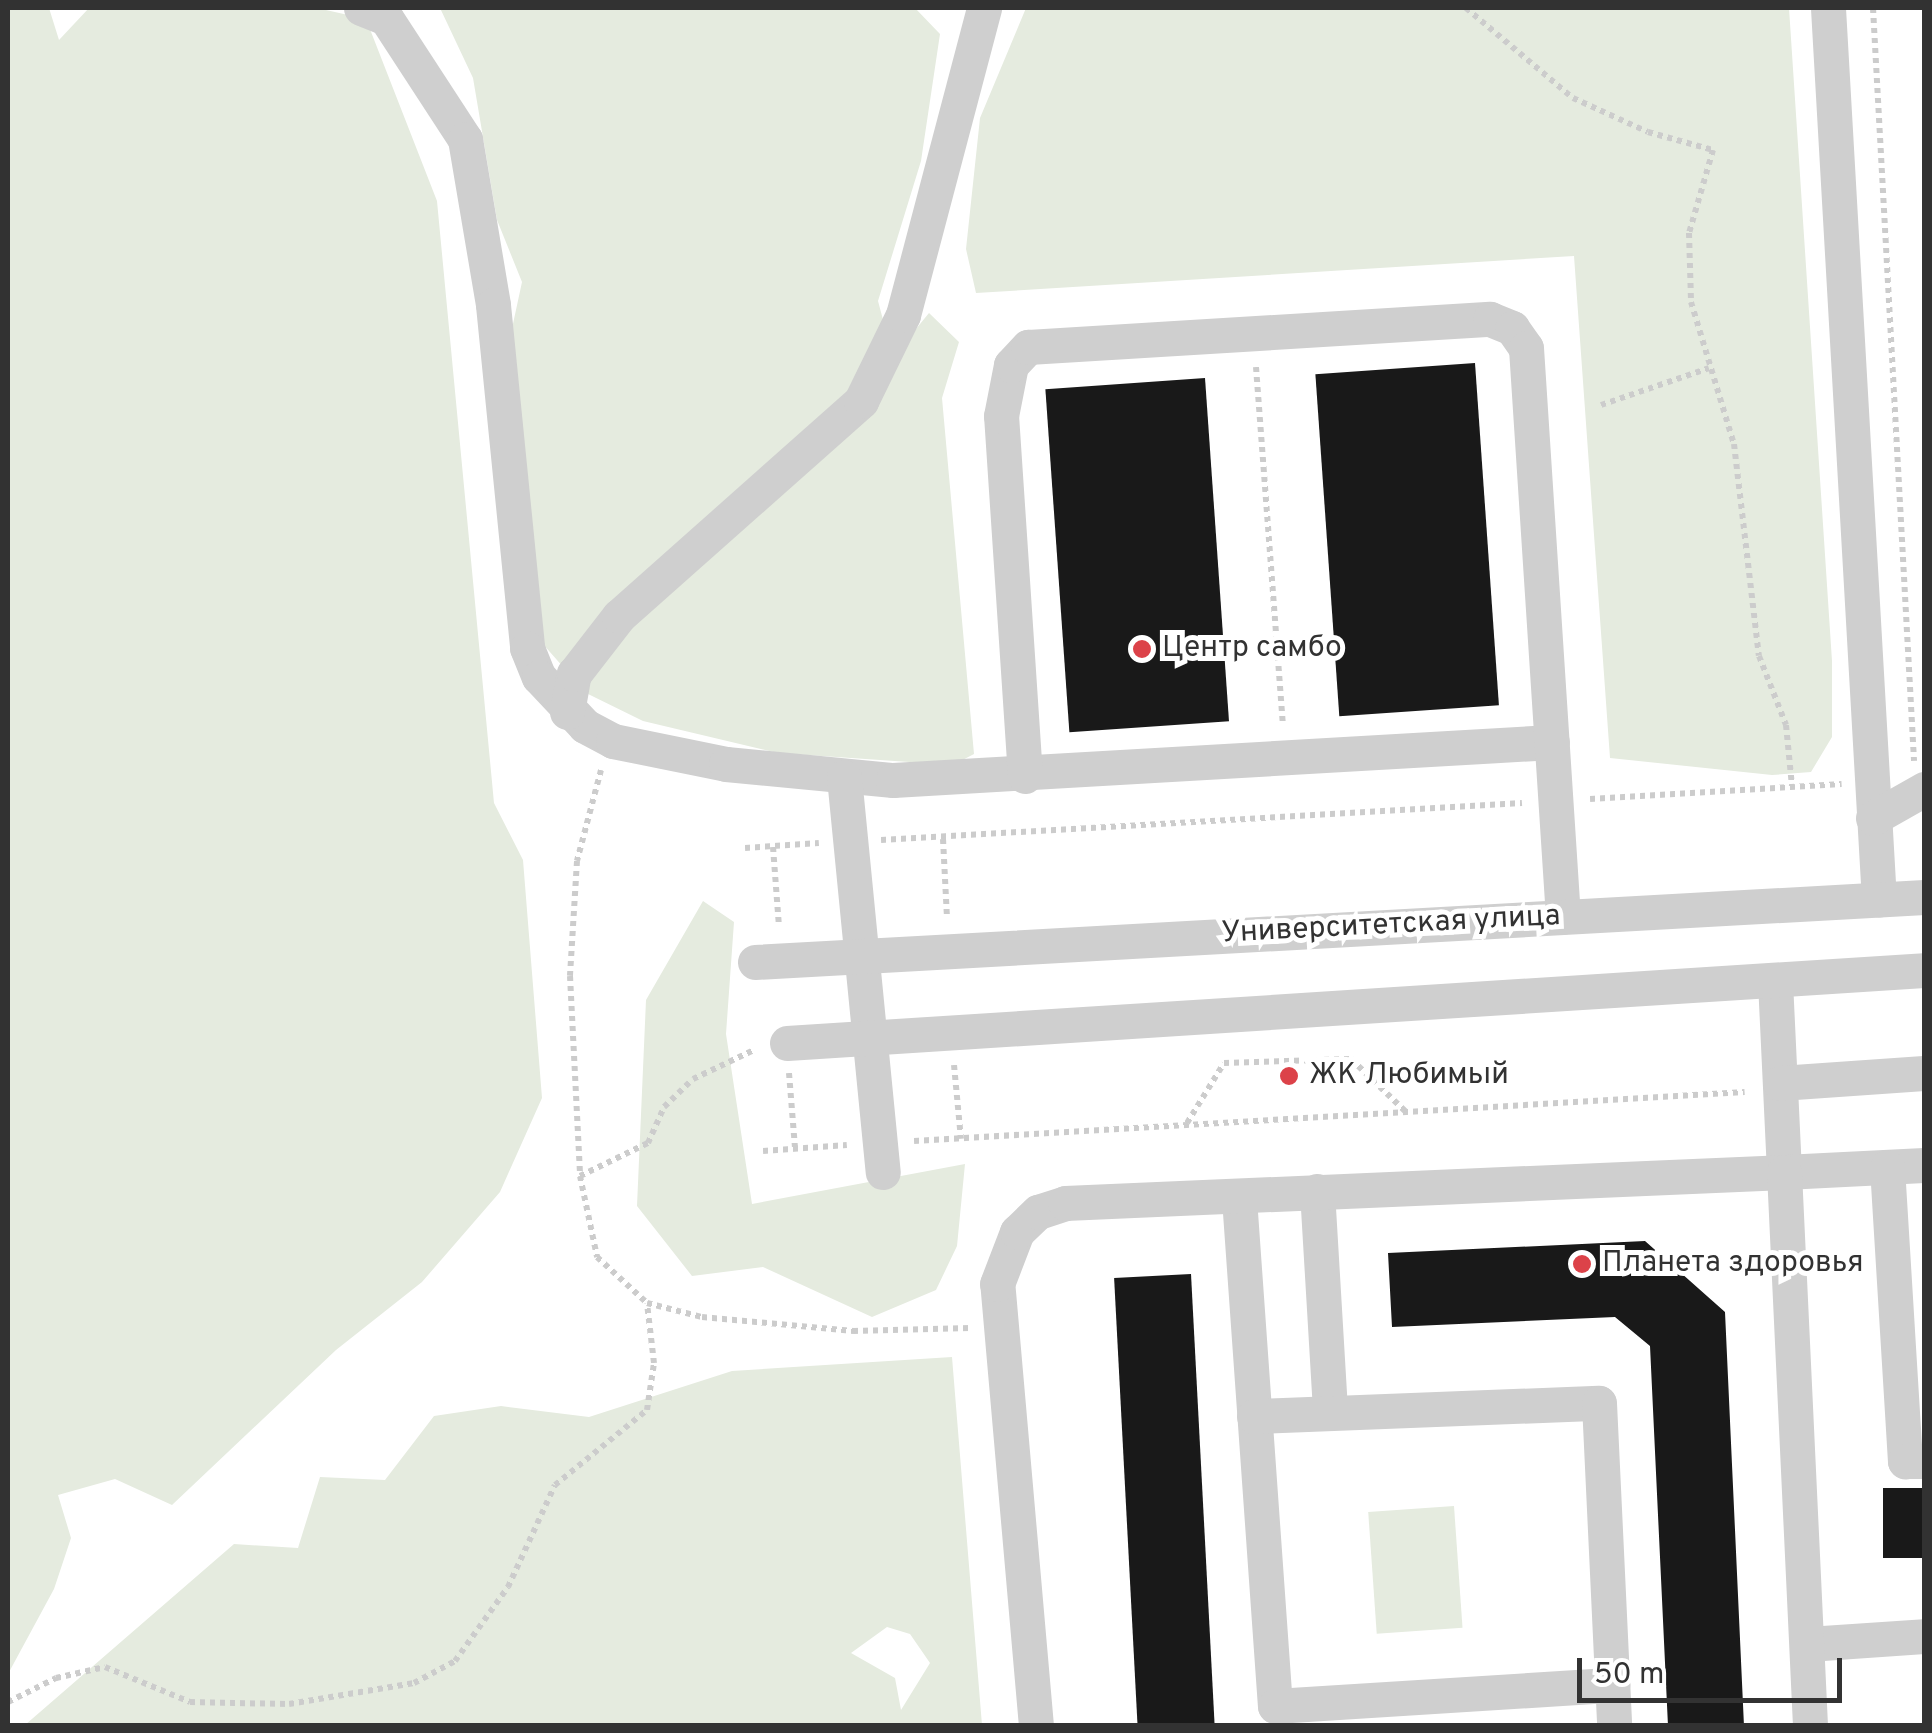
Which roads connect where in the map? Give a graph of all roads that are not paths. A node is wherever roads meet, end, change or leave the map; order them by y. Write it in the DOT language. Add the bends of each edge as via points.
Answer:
graph roads {
  1 [pos="361,8"];
  2 [pos="984,8"];
  3 [pos="1828,8"];
  4 [pos="568,712"];
  5 [pos="1552,742"];
  6 [pos="1025,776"];
  7 [pos="844,777"];
  8 [pos="1924,789"];
  9 [pos="1873,818"];
  10 [pos="1924,898"];
  11 [pos="1879,900"];
  12 [pos="1563,917"];
  13 [pos="858,956"];
  14 [pos="755,962"];
  15 [pos="1924,970"];
  16 [pos="1775,981"];
  17 [pos="868,1037"];
  18 [pos="787,1043"];
  19 [pos="1924,1073"];
  20 [pos="1780,1083"];
  21 [pos="882,1158"];
  22 [pos="1924,1166"];
  23 [pos="1887,1167"];
  24 [pos="1784,1172"];
  25 [pos="1318,1191"];
  26 [pos="1239,1198"];
  27 [pos="1330,1412"];
  28 [pos="1254,1416"];
  29 [pos="1924,1461"];
  30 [pos="1924,1636"];
  31 [pos="1808,1644"];
  32 [pos="1612,1685"];
  33 [pos="1036,1726"];
  34 [pos="1614,1726"];
  35 [pos="1810,1726"];
  1 -- 4 [label="street" via="386,18 465,139 493,304 527,648 539,677"];
  2 -- 4 [label="street" via="915,278 861,401 619,616 574,674"];
  3 -- 9 [label="street"];
  4 -- 7 [label="street" via="612,741 726,764"];
  5 -- 6 [label="street"];
  5 -- 6 [label="street" via="1526,348 1512,328 1466,316 1051,341 1028,347 1011,365 1001,416"];
  5 -- 12 [label="street"];
  6 -- 7 [label="street"];
  7 -- 13 [label="street"];
  8 -- 9 [label="street"];
  9 -- 11 [label="street"];
  10 -- 11 [label="street, Университетская улица"];
  11 -- 12 [label="street, Университетская улица"];
  12 -- 13 [label="street, Университетская улица"];
  13 -- 14 [label="street, Университетская улица"];
  13 -- 17 [label="street"];
  15 -- 16 [label="street"];
  16 -- 17 [label="street"];
  16 -- 20 [label="street"];
  17 -- 18 [label="street"];
  17 -- 21 [label="street"];
  19 -- 20 [label="street"];
  20 -- 24 [label="street"];
  22 -- 23 [label="street"];
  23 -- 24 [label="street"];
  23 -- 29 [label="street" via="1905,1462"];
  24 -- 25 [label="street"];
  24 -- 31 [label="street"];
  25 -- 26 [label="street"];
  25 -- 27 [label="street"];
  26 -- 28 [label="street"];
  26 -- 33 [label="street" via="1065,1203 1038,1212 1004,1258 997,1284"];
  27 -- 28 [label="street"];
  27 -- 32 [label="street" via="1599,1403"];
  28 -- 32 [label="street" via="1275,1706"];
  30 -- 31 [label="street"];
  31 -- 35 [label="street"];
  32 -- 34 [label="street"];
}
